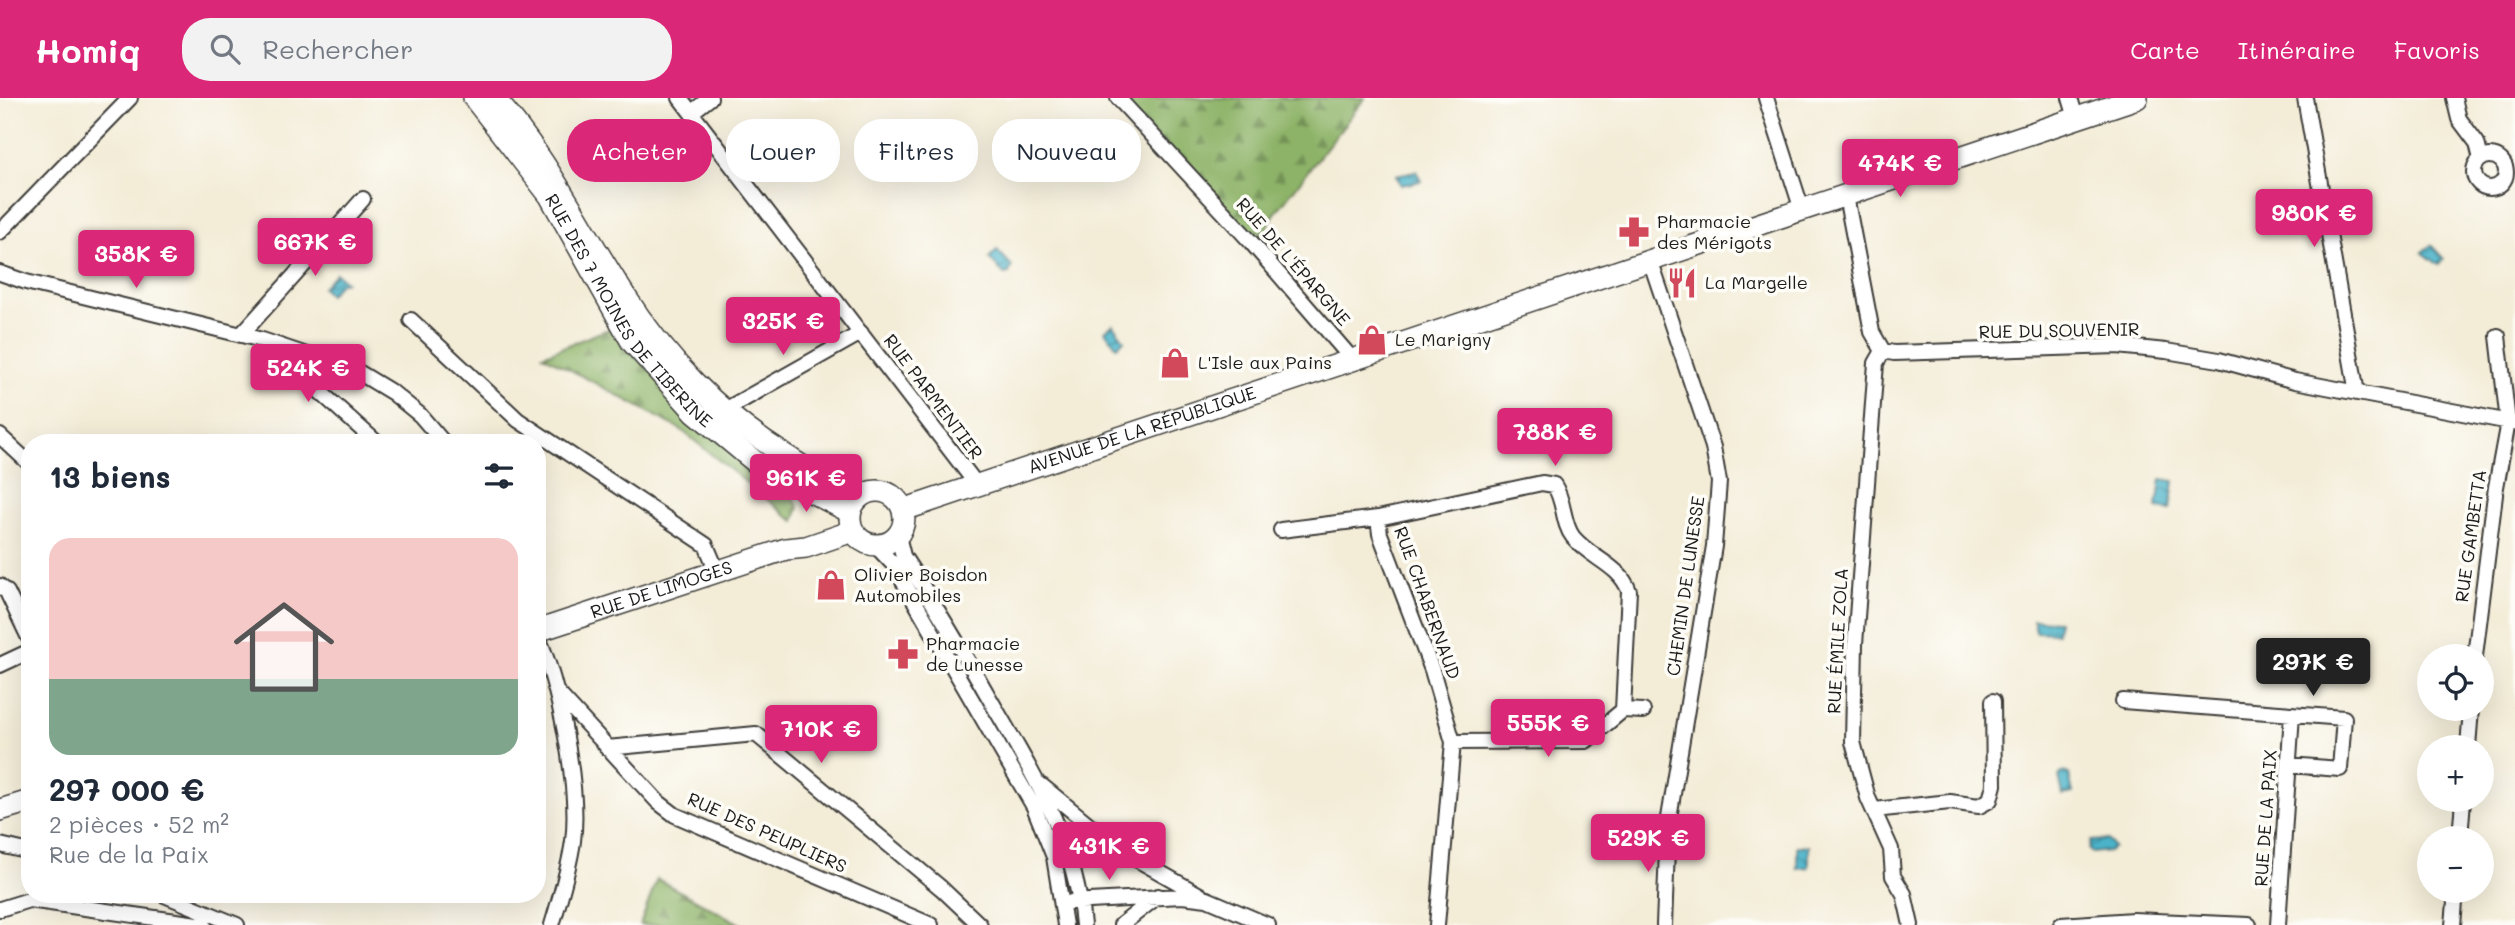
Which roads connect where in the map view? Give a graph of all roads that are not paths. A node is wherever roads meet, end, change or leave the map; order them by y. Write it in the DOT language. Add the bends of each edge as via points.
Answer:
graph roads {
  1 [pos="130,98"];
  2 [pos="474,98"];
  3 [pos="494,98"];
  4 [pos="680,98"];
  5 [pos="710,98"];
  6 [pos="1118,98"];
  7 [pos="2137,98"];
  8 [pos="2305,98"];
  9 [pos="2454,98"];
  10 [pos="1768,100"];
  11 [pos="2073,108"];
  12 [pos="692,112"];
  13 [pos="2481,159"];
  14 [pos="1846,195"];
  15 [pos="363,199"];
  16 [pos="1802,210"];
  17 [pos="0,232"];
  18 [pos="1650,260"];
  19 [pos="0,272"];
  20 [pos="411,320"];
  21 [pos="860,333"];
  22 [pos="241,334"];
  23 [pos="2498,336"];
  24 [pos="262,340"];
  25 [pos="1883,351"];
  26 [pos="1352,359"];
  27 [pos="2357,393"];
  28 [pos="723,411"];
  29 [pos="2512,423"];
  30 [pos="367,434"];
  31 [pos="437,434"];
  32 [pos="539,434"];
  33 [pos="0,436"];
  34 [pos="546,439"];
  35 [pos="21,456"];
  36 [pos="977,485"];
  37 [pos="863,494"];
  38 [pos="904,510"];
  39 [pos="1378,518"];
  40 [pos="851,520"];
  41 [pos="1281,530"];
  42 [pos="898,536"];
  43 [pos="874,545"];
  44 [pos="717,571"];
  45 [pos="0,586"];
  46 [pos="21,621"];
  47 [pos="546,630"];
  48 [pos="2476,644"];
  49 [pos="21,656"];
  50 [pos="546,660"];
  51 [pos="0,666"];
  52 [pos="557,692"];
  53 [pos="1993,701"];
  54 [pos="2123,701"];
  55 [pos="1623,710"];
  56 [pos="1643,711"];
  57 [pos="2292,714"];
  58 [pos="1453,742"];
  59 [pos="607,748"];
  60 [pos="2289,765"];
  61 [pos="1038,783"];
  62 [pos="21,804"];
  63 [pos="0,810"];
  64 [pos="1874,810"];
  65 [pos="0,845"];
  66 [pos="21,850"];
  67 [pos="1158,896"];
  68 [pos="1207,899"];
  69 [pos="21,902"];
  70 [pos="1081,902"];
  71 [pos="50,903"];
  72 [pos="184,903"];
  73 [pos="1062,903"];
  74 [pos="2455,903"];
  75 [pos="1436,908"];
  76 [pos="0,909"];
  77 [pos="2218,924"];
  78 [pos="204,925"];
  79 [pos="237,925"];
  80 [pos="552,925"];
  81 [pos="931,925"];
  82 [pos="980,925"];
  83 [pos="1065,925"];
  84 [pos="1083,925"];
  85 [pos="1121,925"];
  86 [pos="1268,925"];
  87 [pos="1429,925"];
  88 [pos="1437,925"];
  89 [pos="1664,925"];
  90 [pos="1911,925"];
  91 [pos="2061,925"];
  92 [pos="2249,925"];
  93 [pos="2278,925"];
  94 [pos="2453,925"];
  1 -- 17 [label="street"];
  2 -- 40 [label="main road, RUE DES 7 MOINES DE TIBERINE" via="550,196 632,342 695,412 759,465"];
  3 -- 28 [label="main road, RUE DES 7 MOINES DE TIBERINE" via="525,132 624,294 692,381"];
  4 -- 12 [label="street, RUE PARMENTIER"];
  5 -- 12 [label="street"];
  6 -- 26 [label="street, RUE DE L'ÉPARGNE"];
  7 -- 11 [label="main road, AVENUE DE LA RÉPUBLIQUE"];
  8 -- 27 [label="street"];
  9 -- 13 [label="street" via="2459,119 2477,143"];
  10 -- 16 [label="street"];
  11 -- 14 [label="main road, AVENUE DE LA RÉPUBLIQUE"];
  12 -- 21 [label="street, RUE PARMENTIER"];
  14 -- 16 [label="main road, AVENUE DE LA RÉPUBLIQUE"];
  14 -- 25 [label="street" via="1872,332"];
  15 -- 22 [label="street"];
  16 -- 18 [label="main road, AVENUE DE LA RÉPUBLIQUE"];
  18 -- 26 [label="main road, AVENUE DE LA RÉPUBLIQUE"];
  18 -- 89 [label="street, CHEMIN DE LUNESSE" via="1713,447 1719,482 1714,546 1668,824"];
  19 -- 22 [label="street"];
  20 -- 32 [label="street" via="518,420"];
  21 -- 28 [label="street"];
  21 -- 36 [label="street, RUE PARMENTIER"];
  22 -- 24 [label="street"];
  23 -- 29 [label="street, RUE GAMBETTA"];
  24 -- 30 [label="street"];
  24 -- 31 [label="street" via="360,373 421,415"];
  25 -- 27 [label="street, RUE DU SOUVENIR" via="2130,347 2219,360"];
  25 -- 64 [label="street, RUE ÉMILE ZOLA" via="1877,363 1853,714 1853,742"];
  26 -- 36 [label="main road, AVENUE DE LA RÉPUBLIQUE"];
  27 -- 29 [label="street, RUE DU SOUVENIR"];
  28 -- 37 [label="main road, RUE DES 7 MOINES DE TIBERINE" via="836,488"];
  29 -- 48 [label="street, RUE GAMBETTA" via="2496,487"];
  33 -- 35 [label="street"];
  34 -- 44 [label="street" via="706,545"];
  36 -- 38 [label="main road, AVENUE DE LA RÉPUBLIQUE"];
  37 -- 38 [label="main road" via="887,492"];
  37 -- 40 [label="main road"];
  38 -- 42 [label="main road"];
  39 -- 41 [label="street, RUE CHABERNAUD"];
  39 -- 55 [label="street, RUE CHABERNAUD" via="1542,483 1554,485 1571,535 1625,578 1629,590"];
  39 -- 58 [label="street, RUE CHABERNAUD"];
  40 -- 43 [label="main road" via="860,539"];
  40 -- 44 [label="main road, RUE DE LIMOGES" via="806,547"];
  42 -- 43 [label="main road"];
  42 -- 61 [label="street" via="903,556"];
  43 -- 73 [label="street" via="893,564 1034,807 1054,857"];
  44 -- 47 [label="main road, RUE DE LIMOGES"];
  45 -- 46 [label="street"];
  49 -- 51 [label="street"];
  50 -- 52 [label="street"];
  52 -- 59 [label="street, RUE DES PEUPLIERS"];
  52 -- 80 [label="street" via="567,748 573,839"];
  53 -- 64 [label="street" via="1994,785 1990,800 1979,806 1950,802"];
  54 -- 57 [label="street"];
  55 -- 56 [label="street"];
  55 -- 58 [label="street" via="1587,741"];
  57 -- 60 [label="street, RUE DE LA PAIX"];
  57 -- 60 [label="street" via="2344,718 2340,769"];
  58 -- 75 [label="street, RUE CHABERNAUD"];
  59 -- 81 [label="street, RUE DES PEUPLIERS" via="657,802 675,814"];
  59 -- 82 [label="street" via="756,734"];
  60 -- 93 [label="street, RUE DE LA PAIX"];
  61 -- 68 [label="street" via="1120,850"];
  61 -- 70 [label="street" via="1063,836"];
  62 -- 63 [label="main road"];
  64 -- 90 [label="street, RUE ÉMILE ZOLA" via="1891,849 1893,876 1905,894"];
  65 -- 66 [label="street"];
  67 -- 68 [label="street"];
  67 -- 70 [label="street"];
  67 -- 85 [label="street"];
  68 -- 86 [label="street"];
  69 -- 76 [label="street"];
  70 -- 73 [label="street"];
  70 -- 84 [label="street"];
  71 -- 78 [label="street"];
  72 -- 79 [label="street"];
  73 -- 83 [label="street"];
  74 -- 94 [label="street"];
  75 -- 87 [label="street"];
  75 -- 88 [label="street"];
  77 -- 91 [label="street" via="2133,920"];
  77 -- 92 [label="street"];
}
